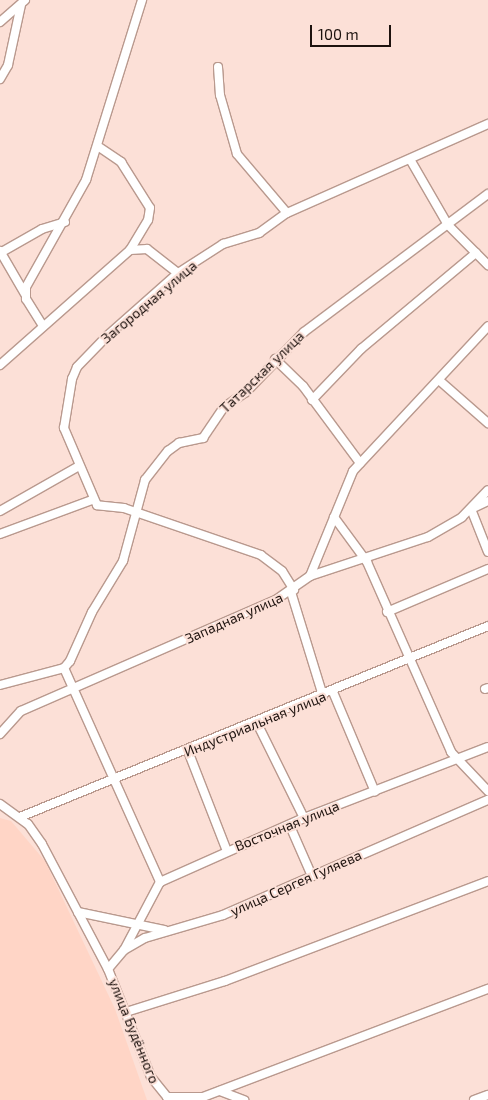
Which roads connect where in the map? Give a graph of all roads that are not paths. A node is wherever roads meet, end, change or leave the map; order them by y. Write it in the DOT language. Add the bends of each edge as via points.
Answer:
graph roads {
  1 [pos="142,0"];
  2 [pos="23,2"];
  3 [pos="0,22"];
  4 [pos="218,67"];
  5 [pos="0,79"];
  6 [pos="488,124"];
  7 [pos="99,147"];
  8 [pos="411,161"];
  9 [pos="488,194"];
  10 [pos="287,213"];
  11 [pos="65,222"];
  12 [pos="448,225"];
  13 [pos="130,250"];
  14 [pos="0,252"];
  15 [pos="476,253"];
  16 [pos="488,265"];
  17 [pos="178,273"];
  18 [pos="25,294"];
  19 [pos="43,326"];
  20 [pos="488,326"];
  21 [pos="275,359"];
  22 [pos="0,365"];
  23 [pos="440,381"];
  24 [pos="312,400"];
  25 [pos="488,423"];
  26 [pos="360,463"];
  27 [pos="79,466"];
  28 [pos="488,490"];
  29 [pos="92,500"];
  30 [pos="488,501"];
  31 [pos="471,509"];
  32 [pos="0,511"];
  33 [pos="138,514"];
  34 [pos="334,517"];
  35 [pos="0,534"];
  36 [pos="488,552"];
  37 [pos="363,557"];
  38 [pos="488,569"];
  39 [pos="310,576"];
  40 [pos="293,591"];
  41 [pos="387,612"];
  42 [pos="488,626"];
  43 [pos="408,660"];
  44 [pos="64,668"];
  45 [pos="0,684"];
  46 [pos="74,688"];
  47 [pos="333,692"];
  48 [pos="323,696"];
  49 [pos="258,723"];
  50 [pos="0,734"];
  51 [pos="488,747"];
  52 [pos="188,751"];
  53 [pos="457,761"];
  54 [pos="114,781"];
  55 [pos="488,791"];
  56 [pos="374,792"];
  57 [pos="488,800"];
  58 [pos="0,804"];
  59 [pos="20,818"];
  60 [pos="304,818"];
  61 [pos="290,826"];
  62 [pos="227,851"];
  63 [pos="312,876"];
  64 [pos="488,881"];
  65 [pos="160,882"];
  66 [pos="78,912"];
  67 [pos="140,925"];
  68 [pos="166,931"];
  69 [pos="124,950"];
  70 [pos="108,969"];
  71 [pos="488,989"];
  72 [pos="126,1012"];
  73 [pos="159,1091"];
  74 [pos="220,1091"];
  75 [pos="488,1095"];
  76 [pos="154,1099"];
  77 [pos="244,1100"];
  78 [pos="474,1100"];
  1 -- 7 [label="street"];
  2 -- 3 [label="street"];
  2 -- 5 [label="street" via="8,65"];
  4 -- 10 [label="street" via="220,95 238,154"];
  6 -- 8 [label="street, Загородная улица"];
  7 -- 11 [label="street"];
  7 -- 13 [label="street" via="121,162 150,208 148,220"];
  8 -- 10 [label="street, Загородная улица"];
  8 -- 12 [label="street"];
  9 -- 12 [label="street, Татарская улица"];
  10 -- 17 [label="street, Загородная улица" via="259,233 223,244"];
  11 -- 14 [label="street" via="42,229"];
  11 -- 18 [label="street"];
  12 -- 15 [label="street"];
  12 -- 21 [label="street, Татарская улица" via="330,310"];
  13 -- 17 [label="street" via="147,249"];
  13 -- 19 [label="street"];
  14 -- 18 [label="street"];
  15 -- 16 [label="street"];
  15 -- 24 [label="street" via="361,349"];
  17 -- 27 [label="street, Загородная улица" via="77,367 63,419"];
  18 -- 19 [label="street"];
  19 -- 22 [label="street"];
  20 -- 23 [label="street"];
  21 -- 24 [label="street"];
  21 -- 33 [label="street, Татарская улица" via="246,392 223,408 203,438 179,443 168,451 145,480"];
  23 -- 25 [label="street"];
  23 -- 26 [label="street"];
  24 -- 26 [label="street"];
  26 -- 34 [label="street" via="348,479"];
  27 -- 29 [label="street, Загородная улица"];
  27 -- 32 [label="street"];
  28 -- 31 [label="street, Западная улица"];
  29 -- 33 [label="street" via="97,505"];
  29 -- 35 [label="street"];
  30 -- 31 [label="street, Западная улица"];
  31 -- 36 [label="street"];
  31 -- 37 [label="street, Западная улица" via="428,537"];
  33 -- 40 [label="street" via="261,555 282,571"];
  33 -- 44 [label="street, Татарская улица" via="118,572"];
  34 -- 37 [label="street"];
  34 -- 39 [label="street"];
  37 -- 39 [label="street, Западная улица"];
  37 -- 41 [label="street"];
  38 -- 41 [label="street"];
  39 -- 40 [label="street, Западная улица"];
  40 -- 46 [label="street, Западная улица"];
  40 -- 48 [label="street"];
  41 -- 43 [label="street"];
  42 -- 43 [label="street, Индустриальная улица"];
  43 -- 47 [label="street, Индустриальная улица"];
  43 -- 53 [label="street"];
  44 -- 45 [label="street"];
  44 -- 46 [label="street"];
  46 -- 50 [label="street, Западная улица" via="12,717"];
  46 -- 54 [label="street"];
  47 -- 48 [label="street, Индустриальная улица"];
  47 -- 56 [label="street"];
  48 -- 49 [label="street, Индустриальная улица"];
  49 -- 52 [label="street, Индустриальная улица"];
  49 -- 60 [label="street"];
  51 -- 53 [label="street, Восточная улица"];
  52 -- 54 [label="street, Индустриальная улица"];
  52 -- 62 [label="street"];
  53 -- 55 [label="street"];
  53 -- 56 [label="street, Восточная улица"];
  54 -- 59 [label="street, Индустриальная улица"];
  54 -- 65 [label="street"];
  56 -- 60 [label="street, Восточная улица"];
  57 -- 63 [label="street, улица Сергея Гуляева"];
  58 -- 59 [label="street, улица Будённого"];
  59 -- 66 [label="street, улица Будённого" via="42,844"];
  60 -- 61 [label="street, Восточная улица"];
  61 -- 62 [label="street, Восточная улица"];
  61 -- 63 [label="street"];
  62 -- 65 [label="street, Восточная улица"];
  63 -- 68 [label="street, улица Сергея Гуляева" via="223,915"];
  64 -- 72 [label="street" via="225,981"];
  65 -- 67 [label="street"];
  66 -- 67 [label="street"];
  66 -- 70 [label="street, улица Будённого"];
  67 -- 68 [label="street"];
  67 -- 69 [label="street"];
  68 -- 69 [label="street, улица Сергея Гуляева"];
  69 -- 70 [label="street, улица Сергея Гуляева"];
  70 -- 72 [label="street, улица Будённого"];
  71 -- 74 [label="street, улица Будённого"];
  72 -- 73 [label="street, улица Будённого"];
  73 -- 74 [label="street, улица Будённого" via="184,1100"];
  73 -- 76 [label="street"];
  74 -- 77 [label="street"];
  75 -- 78 [label="street"];
}
